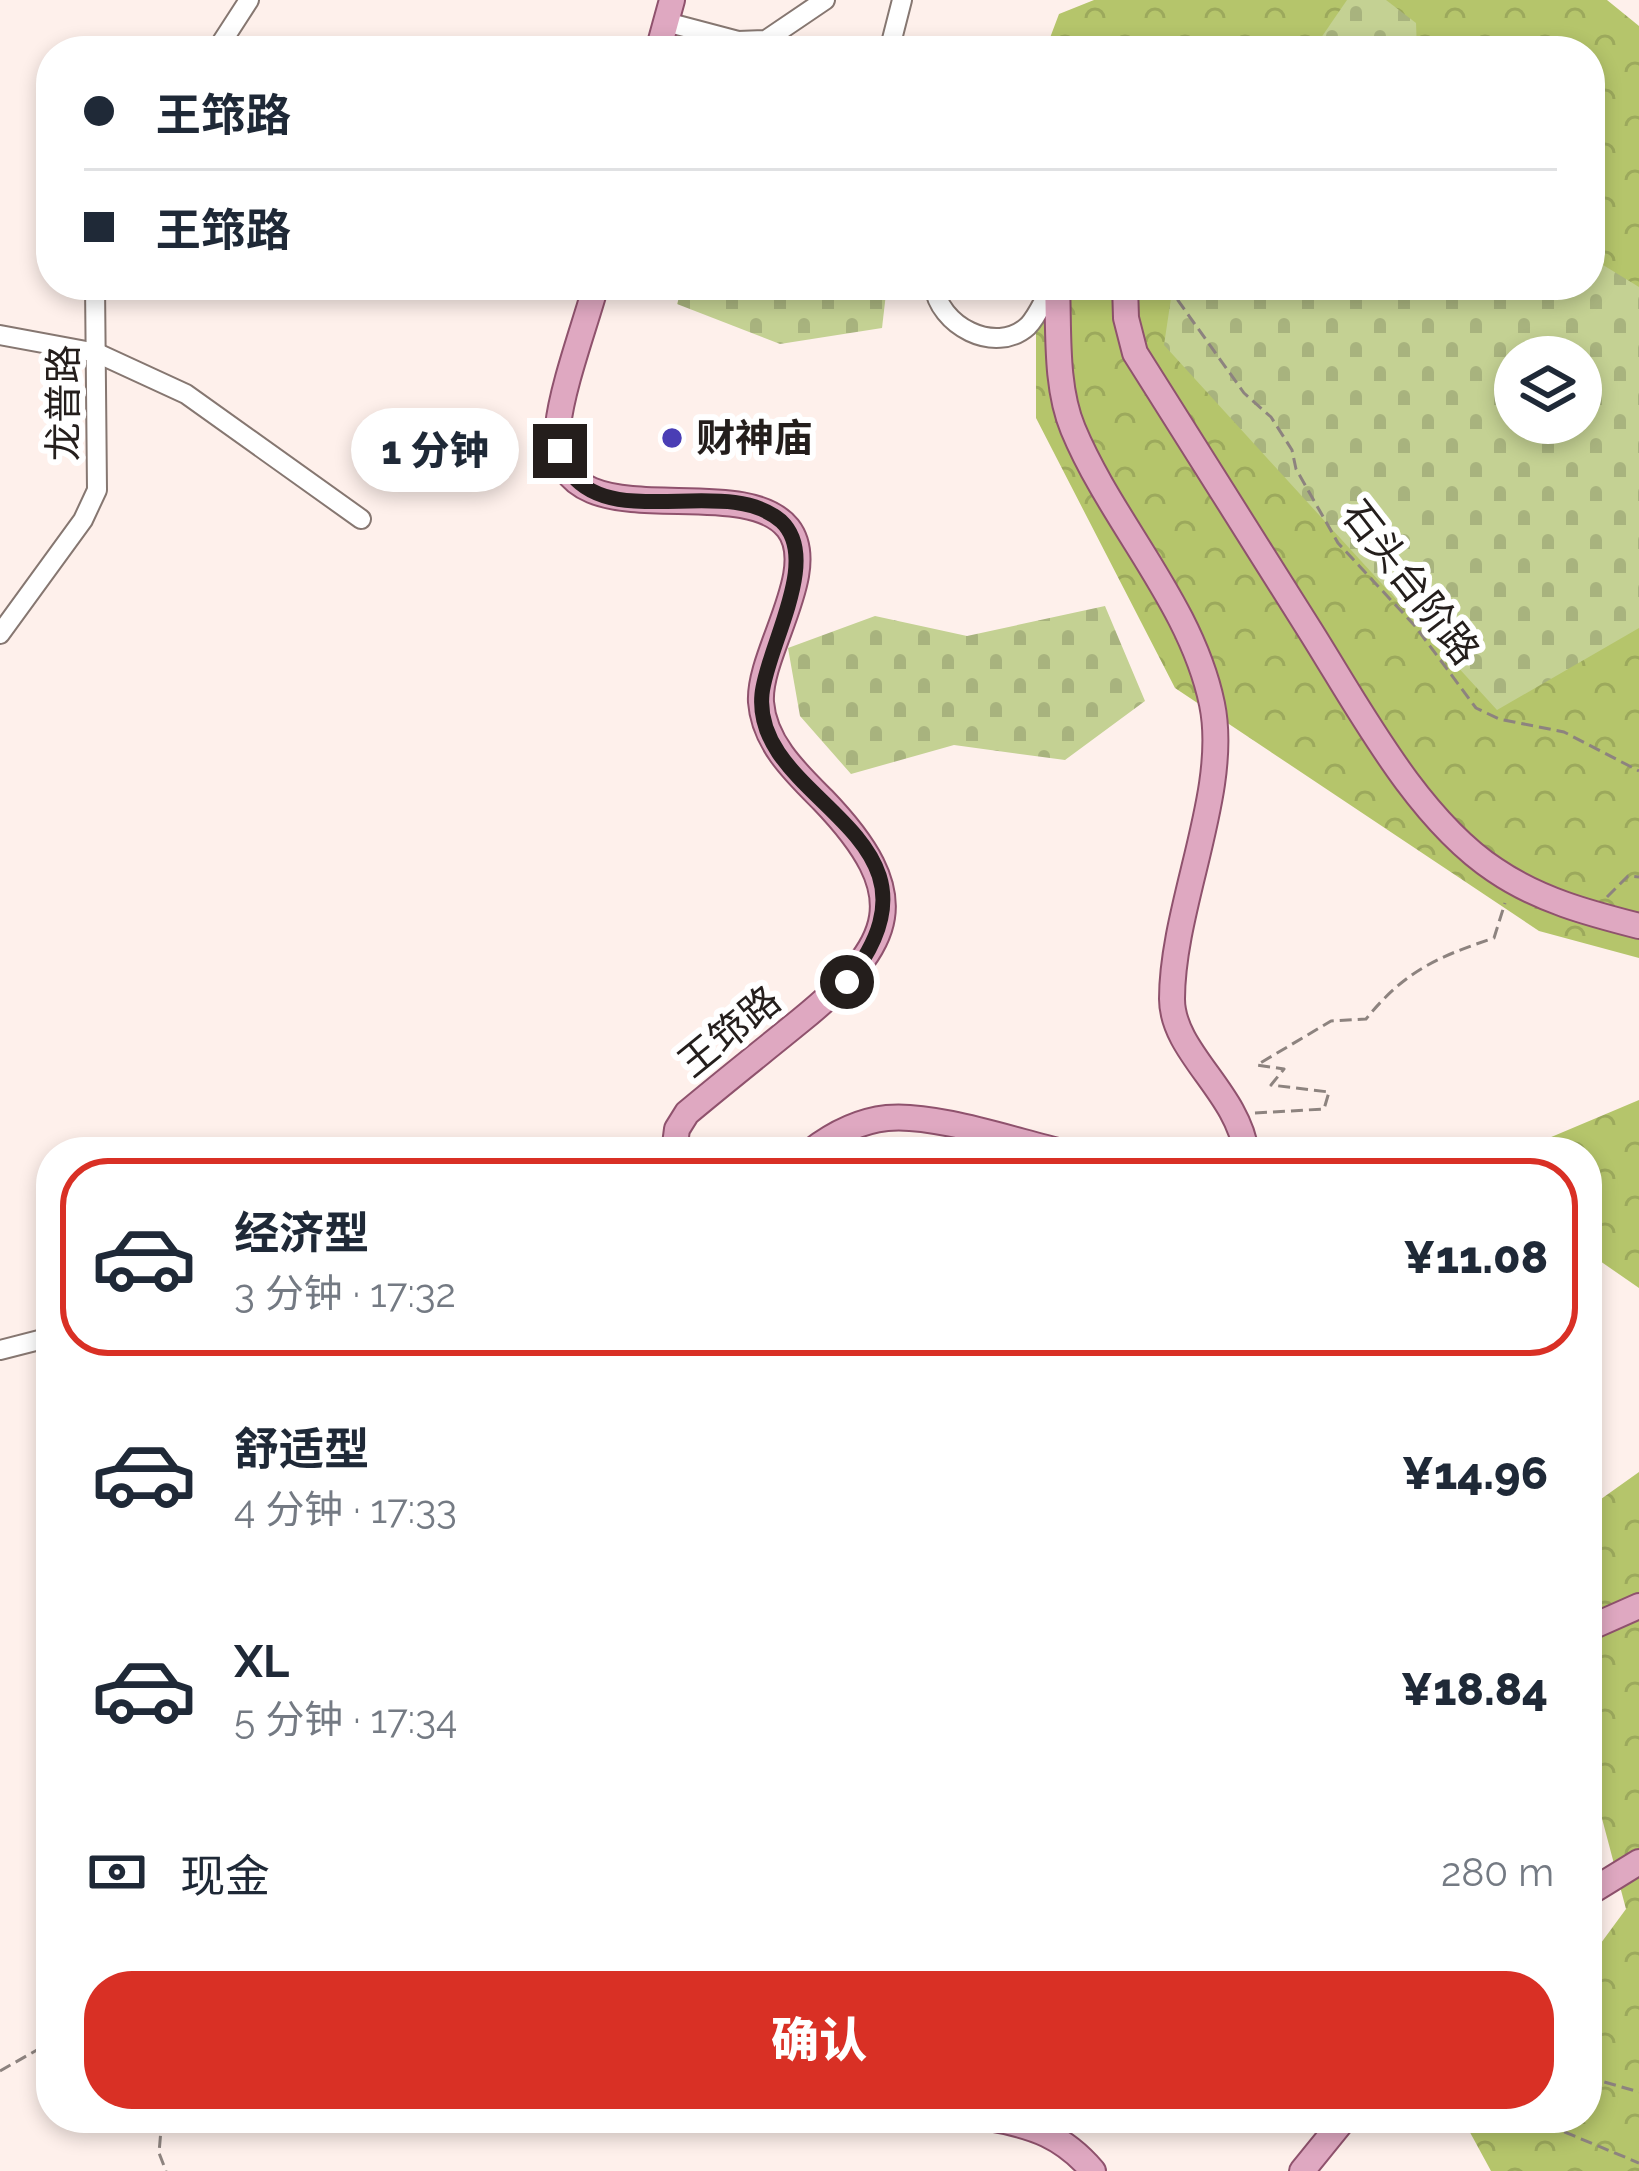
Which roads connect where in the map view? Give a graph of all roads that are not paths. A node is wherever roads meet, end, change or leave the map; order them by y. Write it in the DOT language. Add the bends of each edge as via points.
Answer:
graph roads {
  1 [pos="249,0"];
  2 [pos="825,0"];
  3 [pos="902,0"];
  4 [pos="669,11"];
  5 [pos="226,36"];
  6 [pos="728,36"];
  7 [pos="772,36"];
  8 [pos="894,36"];
  9 [pos="95,300"];
  10 [pos="592,300"];
  11 [pos="937,300"];
  12 [pos="1045,300"];
  13 [pos="1056,300"];
  14 [pos="1125,300"];
  15 [pos="0,334"];
  16 [pos="97,353"];
  17 [pos="361,519"];
  18 [pos="0,634"];
  19 [pos="1639,926"];
  20 [pos="676,1137"];
  21 [pos="830,1137"];
  22 [pos="997,1137"];
  23 [pos="1242,1137"];
  24 [pos="36,1341"];
  25 [pos="0,1350"];
  26 [pos="1639,1606"];
  27 [pos="1602,1622"];
  28 [pos="1639,1862"];
  29 [pos="1602,1885"];
  30 [pos="1049,2133"];
  31 [pos="1333,2133"];
  32 [pos="1093,2171"];
  33 [pos="1302,2171"];
  1 -- 5 [label="street"];
  2 -- 7 [label="street"];
  3 -- 8 [label="street"];
  4 -- 6 [label="street"];
  9 -- 16 [label="street, 龙普路"];
  10 -- 20 [label="main road, 王筇路" via="558,425 560,451 593,492 745,503 791,531 798,557 793,587 761,700 768,730 872,859 883,892 882,924 847,982 686,1113"];
  11 -- 12 [label="street" via="954,324 1006,337 1028,326"];
  13 -- 23 [label="main road" via="1072,426 1196,651 1212,704 1214,771 1177,941 1172,1005 1184,1041 1236,1115"];
  14 -- 19 [label="main road" via="1135,353 1350,693 1451,834 1534,893"];
  15 -- 16 [label="street"];
  16 -- 17 [label="street" via="186,394"];
  16 -- 18 [label="street, 龙普路" via="97,490"];
  21 -- 22 [label="main road" via="887,1118"];
  24 -- 25 [label="street"];
  26 -- 27 [label="main road"];
  28 -- 29 [label="main road"];
  30 -- 32 [label="main road"];
  31 -- 33 [label="main road"];
}
